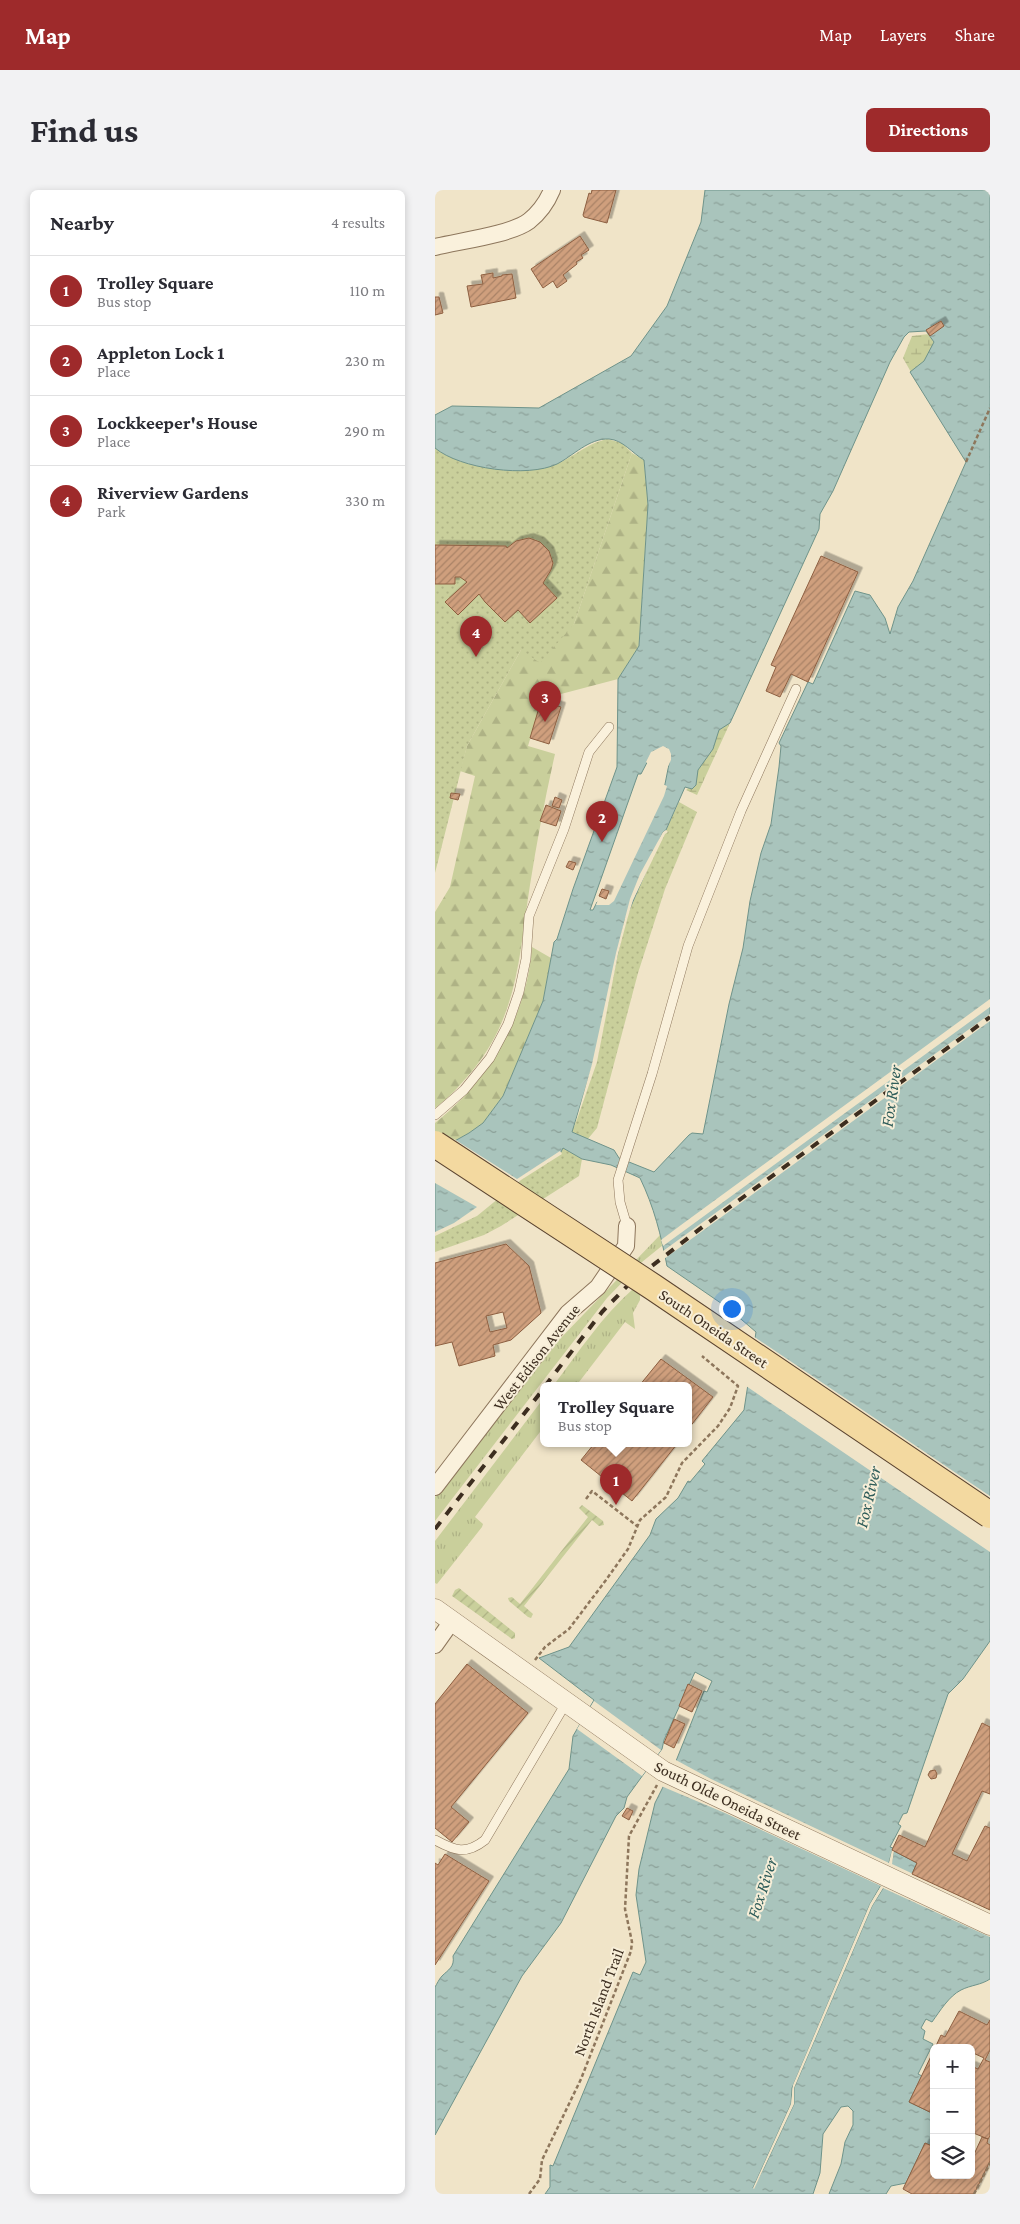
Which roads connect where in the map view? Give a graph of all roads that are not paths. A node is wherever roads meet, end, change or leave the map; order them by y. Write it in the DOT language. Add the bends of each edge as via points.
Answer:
graph roads {
  1 [pos="552,190"];
  2 [pos="435,246"];
  3 [pos="796,690"];
  4 [pos="609,727"];
  5 [pos="435,1114"];
  6 [pos="435,1144"];
  7 [pos="435,1164"];
  8 [pos="627,1226"];
  9 [pos="435,1487"];
  10 [pos="990,1515"];
  11 [pos="990,1533"];
  12 [pos="435,1609"];
  13 [pos="452,1622"];
  14 [pos="435,1645"];
  15 [pos="566,1702"];
  16 [pos="435,1840"];
  17 [pos="990,1925"];
  1 -- 2 [label="street" via="546,204 528,221 510,230"];
  3 -- 8 [label="lane" via="741,811 688,946 618,1180 619,1202"];
  4 -- 5 [label="lane" via="589,752 564,829 529,916 526,959 508,1024 485,1064 464,1090"];
  6 -- 10 [label="main road, South Oneida Street, bridge"];
  7 -- 11 [label="main road, South Oneida Street" via="552,1236"];
  8 -- 9 [label="street, West Edison Avenue" via="626,1246 598,1287 568,1313"];
  12 -- 13 [label="street, South Olde Oneida Street"];
  13 -- 14 [label="street"];
  13 -- 15 [label="street, South Olde Oneida Street"];
  15 -- 16 [label="lane" via="485,1840 474,1848 460,1850"];
  15 -- 17 [label="street, South Olde Oneida Street" via="659,1773"];
}
